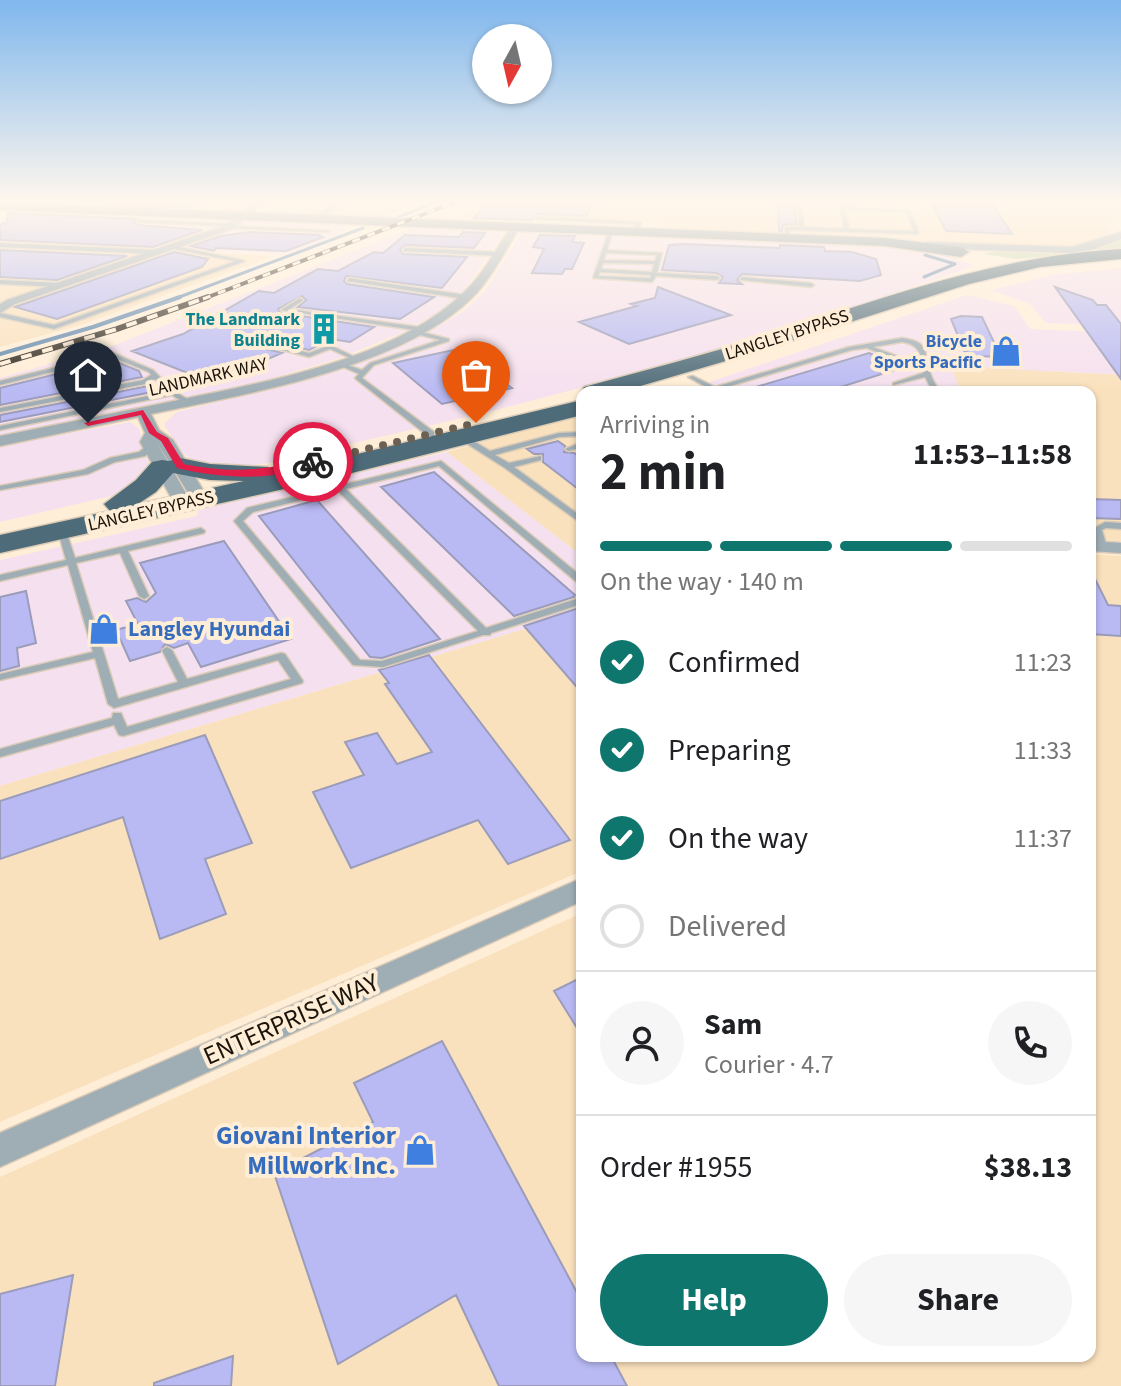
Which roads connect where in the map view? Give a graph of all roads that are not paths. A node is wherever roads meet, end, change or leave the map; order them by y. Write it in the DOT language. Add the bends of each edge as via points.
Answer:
graph roads {
  1 [pos="117,266"];
  2 [pos="229,266"];
  3 [pos="490,266"];
  4 [pos="599,266"];
  5 [pos="656,266"];
  6 [pos="985,266"];
  7 [pos="1013,266"];
  8 [pos="1072,266"];
  9 [pos="984,272"];
  10 [pos="654,274"];
  11 [pos="717,278"];
  12 [pos="742,279"];
  13 [pos="349,280"];
  14 [pos="0,282"];
  15 [pos="60,285"];
  16 [pos="811,285"];
  17 [pos="466,297"];
  18 [pos="300,300"];
  19 [pos="0,309"];
  20 [pos="0,315"];
  21 [pos="416,330"];
  22 [pos="243,338"];
  23 [pos="870,348"];
  24 [pos="354,358"];
  25 [pos="337,363"];
  26 [pos="927,372"];
  27 [pos="363,373"];
  28 [pos="155,376"];
  29 [pos="691,377"];
  30 [pos="0,383"];
  31 [pos="895,384"];
  32 [pos="614,386"];
  33 [pos="659,386"];
  34 [pos="709,386"];
  35 [pos="730,386"];
  36 [pos="934,386"];
  37 [pos="173,393"];
  38 [pos="576,397"];
  39 [pos="189,402"];
  40 [pos="576,409"];
  41 [pos="0,410"];
  42 [pos="143,412"];
  43 [pos="0,428"];
  44 [pos="431,434"];
  45 [pos="576,434"];
  46 [pos="462,438"];
  47 [pos="0,441"];
  48 [pos="576,447"];
  49 [pos="569,449"];
  50 [pos="489,454"];
  51 [pos="538,458"];
  52 [pos="508,466"];
  53 [pos="175,475"];
  54 [pos="332,480"];
  55 [pos="0,488"];
  56 [pos="576,517"];
  57 [pos="1121,526"];
  58 [pos="0,530"];
  59 [pos="62,531"];
  60 [pos="201,531"];
  61 [pos="0,544"];
  62 [pos="1104,547"];
  63 [pos="123,549"];
  64 [pos="71,561"];
  65 [pos="576,577"];
  66 [pos="0,578"];
  67 [pos="144,596"];
  68 [pos="576,603"];
  69 [pos="486,633"];
  70 [pos="167,650"];
  71 [pos="99,654"];
  72 [pos="0,677"];
  73 [pos="184,684"];
  74 [pos="114,704"];
  75 [pos="118,720"];
  76 [pos="0,753"];
  77 [pos="576,892"];
  78 [pos="0,1150"];
  1 -- 15 [label="street"];
  2 -- 20 [label="lane" via="54,327"];
  3 -- 17 [label="street, LANDMARK WAY"];
  4 -- 10 [label="lane" via="595,277 652,280"];
  5 -- 10 [label="lane"];
  6 -- 9 [label="highway"];
  7 -- 9 [label="highway, LANGLEY BYPASS"];
  8 -- 29 [label="highway, LANGLEY BYPASS" via="936,298"];
  9 -- 32 [label="highway, LANGLEY BYPASS"];
  10 -- 11 [label="lane"];
  12 -- 16 [label="lane"];
  13 -- 17 [label="lane"];
  14 -- 15 [label="lane"];
  15 -- 19 [label="street"];
  17 -- 21 [label="street, LANDMARK WAY"];
  18 -- 21 [label="lane" via="284,310"];
  21 -- 24 [label="street, LANDMARK WAY"];
  21 -- 27 [label="lane" via="447,340 372,364"];
  22 -- 24 [label="lane" via="309,355 330,347"];
  23 -- 26 [label="lane"];
  23 -- 26 [label="lane" via="910,338 927,361"];
  23 -- 35 [label="lane" via="851,348"];
  24 -- 25 [label="street, LANDMARK WAY"];
  25 -- 27 [label="lane"];
  25 -- 39 [label="street, LANDMARK WAY"];
  26 -- 31 [label="lane"];
  26 -- 36 [label="lane"];
  27 -- 44 [label="lane" via="358,378"];
  28 -- 30 [label="lane" via="144,366 113,355"];
  28 -- 37 [label="lane"];
  28 -- 41 [label="lane"];
  29 -- 33 [label="highway, LANGLEY BYPASS"];
  29 -- 34 [label="lane"];
  37 -- 39 [label="lane"];
  37 -- 43 [label="lane"];
  38 -- 44 [label="highway, LANGLEY BYPASS"];
  39 -- 42 [label="street, LANDMARK WAY"];
  40 -- 46 [label="highway, LANGLEY BYPASS"];
  42 -- 47 [label="street, LANDMARK WAY"];
  42 -- 53 [label="street"];
  44 -- 53 [label="highway, LANGLEY BYPASS" via="261,474"];
  45 -- 50 [label="lane"];
  46 -- 50 [label="lane"];
  46 -- 54 [label="highway, LANGLEY BYPASS"];
  48 -- 49 [label="lane"];
  50 -- 52 [label="lane"];
  51 -- 52 [label="lane"];
  52 -- 56 [label="lane"];
  53 -- 54 [label="highway, LANGLEY BYPASS"];
  53 -- 55 [label="lane" via="142,454 85,472"];
  53 -- 58 [label="highway, LANGLEY BYPASS" via="119,504"];
  53 -- 59 [label="highway, LANGLEY BYPASS"];
  54 -- 65 [label="lane" via="441,463"];
  54 -- 69 [label="lane"];
  54 -- 69 [label="lane" via="250,510 238,521 357,663 383,664"];
  57 -- 62 [label="lane" via="1097,529"];
  59 -- 61 [label="highway, LANGLEY BYPASS"];
  59 -- 64 [label="lane"];
  60 -- 63 [label="lane"];
  63 -- 64 [label="lane"];
  63 -- 67 [label="lane"];
  64 -- 66 [label="lane"];
  64 -- 71 [label="lane"];
  68 -- 69 [label="lane"];
  70 -- 73 [label="lane"];
  71 -- 72 [label="lane"];
  71 -- 74 [label="lane"];
  73 -- 74 [label="lane"];
  73 -- 75 [label="lane" via="281,656 298,681 123,732"];
  74 -- 75 [label="lane"];
  75 -- 76 [label="lane"];
  77 -- 78 [label="street, ENTERPRISE WAY"];
}
